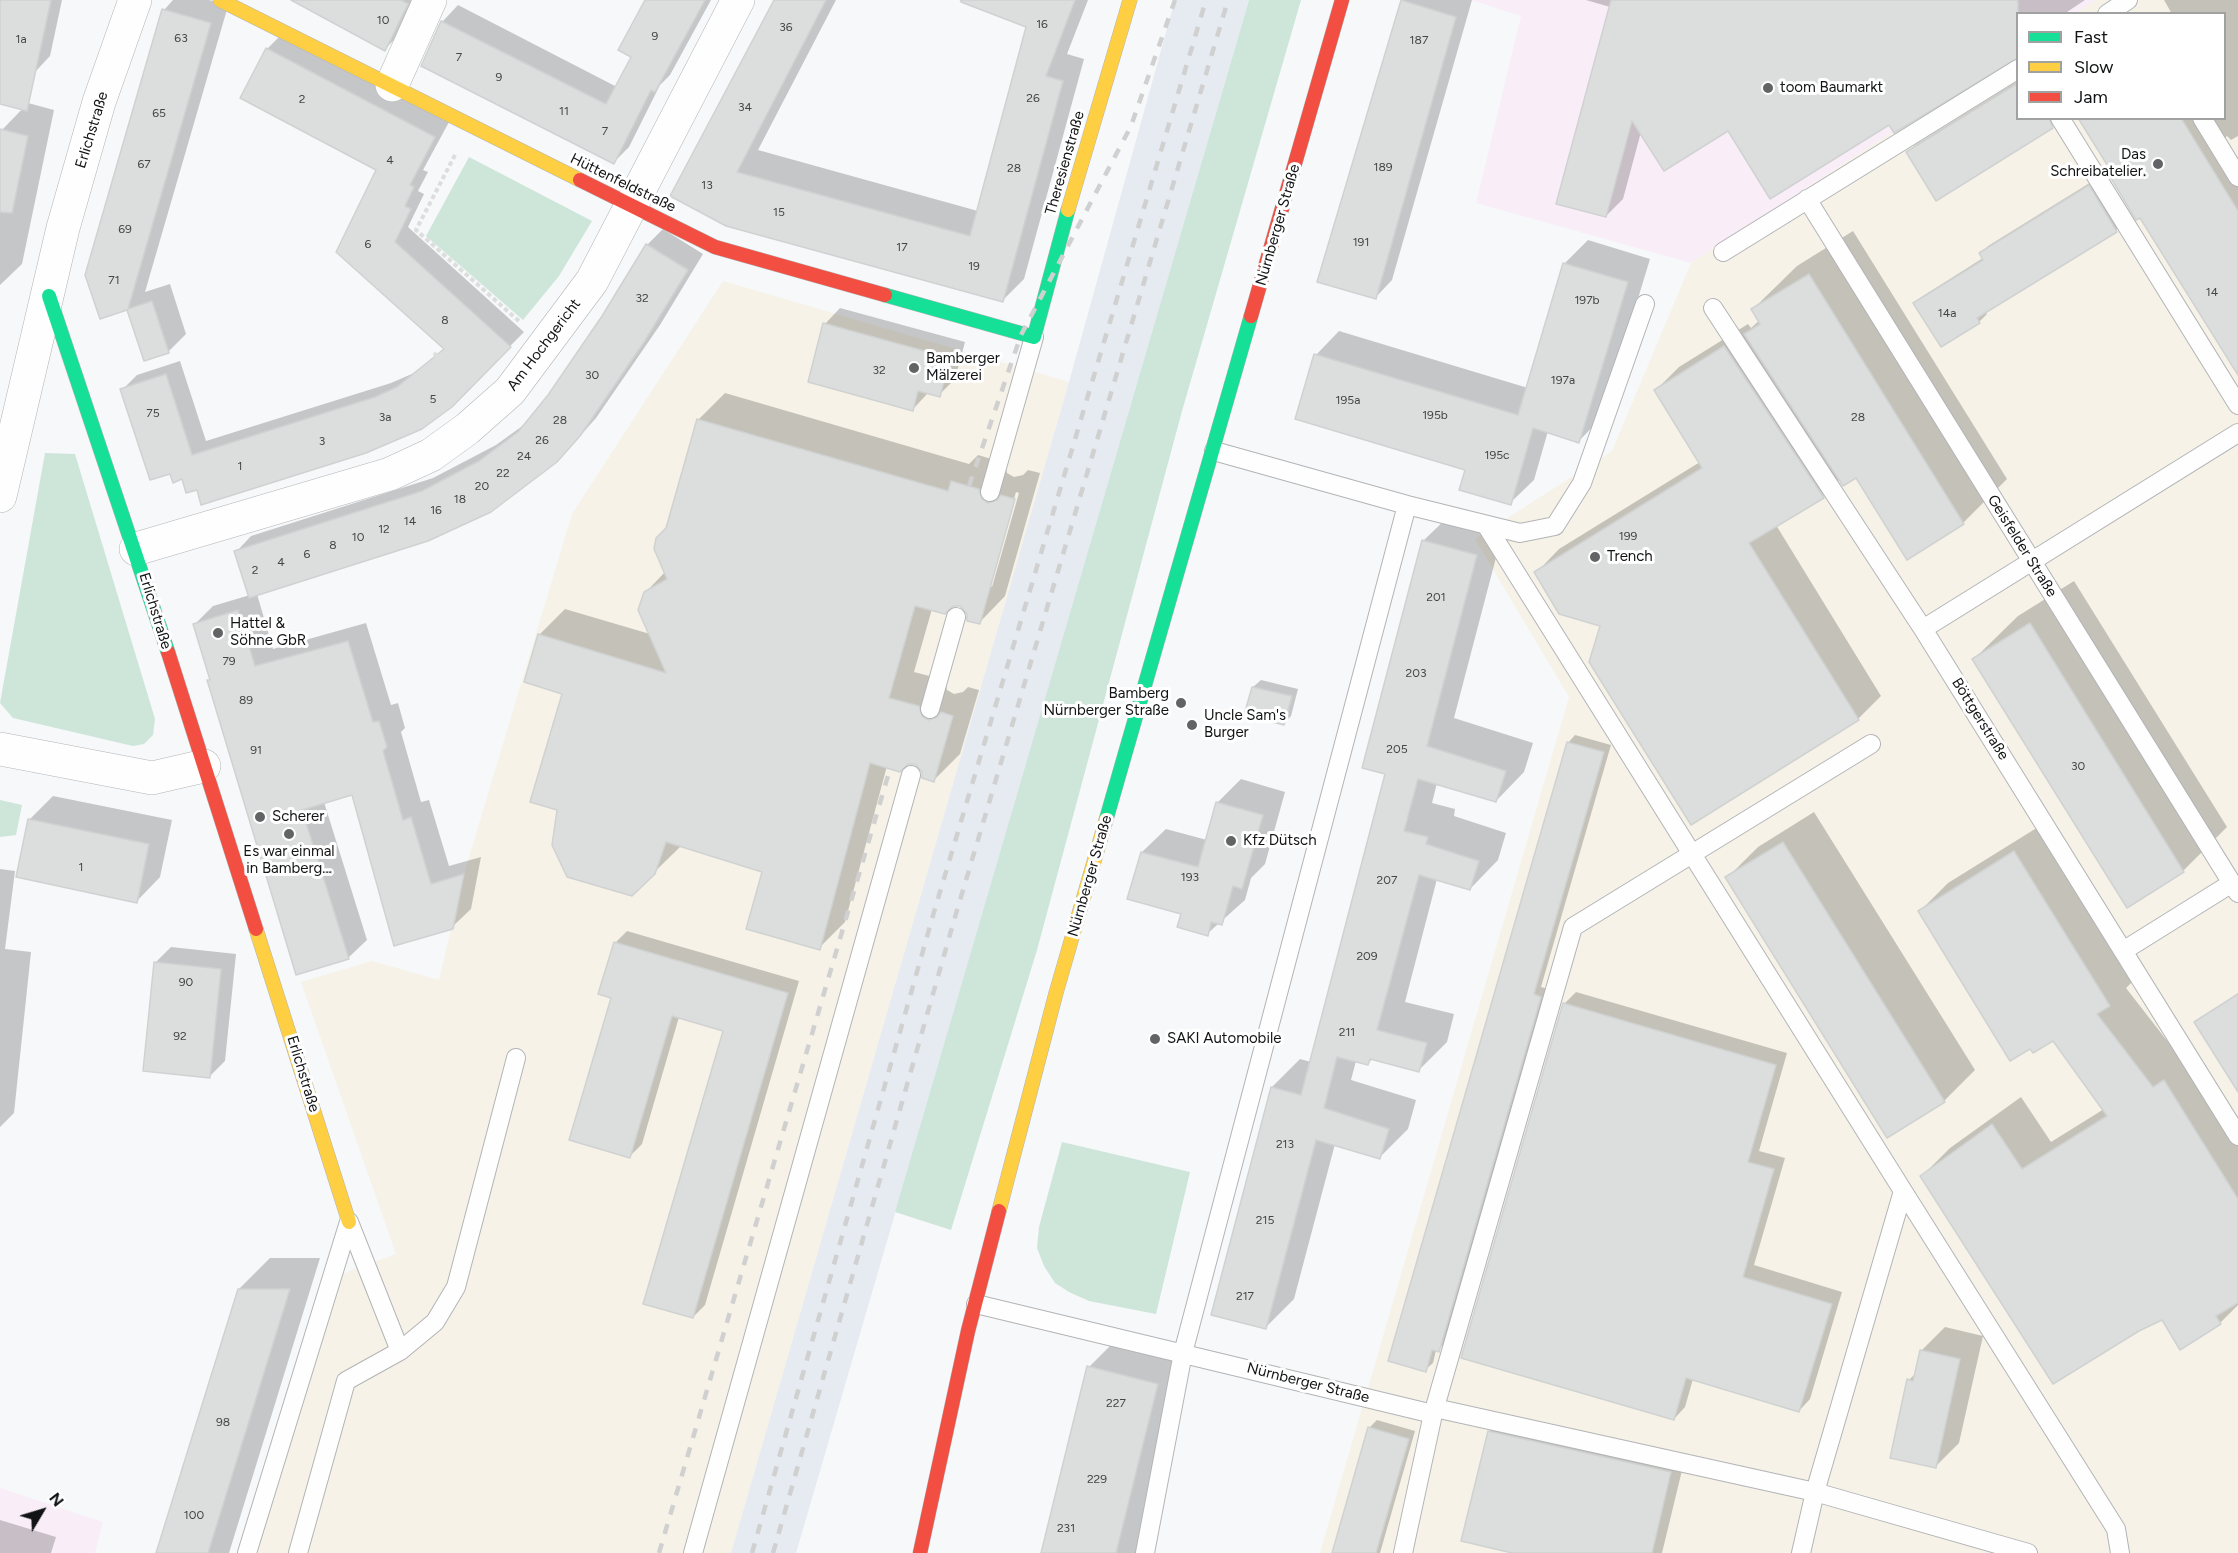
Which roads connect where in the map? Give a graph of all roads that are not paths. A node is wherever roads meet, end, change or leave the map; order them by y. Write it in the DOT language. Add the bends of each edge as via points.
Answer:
graph roads {
  1 [pos="135,0"];
  2 [pos="220,0"];
  3 [pos="430,0"];
  4 [pos="738,0"];
  5 [pos="1130,0"];
  6 [pos="1342,0"];
  7 [pos="2128,0"];
  8 [pos="2109,12"];
  9 [pos="2016,70"];
  10 [pos="392,85"];
  11 [pos="2061,120"];
  12 [pos="2203,120"];
  13 [pos="2238,177"];
  14 [pos="1807,199"];
  15 [pos="630,206"];
  16 [pos="1723,252"];
  17 [pos="49,296"];
  18 [pos="1645,304"];
  19 [pos="1713,308"];
  20 [pos="1034,337"];
  21 [pos="2238,404"];
  22 [pos="2238,433"];
  23 [pos="1214,451"];
  24 [pos="990,492"];
  25 [pos="0,496"];
  26 [pos="1407,505"];
  27 [pos="1486,525"];
  28 [pos="136,549"];
  29 [pos="2032,561"];
  30 [pos="956,617"];
  31 [pos="1923,629"];
  32 [pos="930,709"];
  33 [pos="1871,744"];
  34 [pos="0,749"];
  35 [pos="204,766"];
  36 [pos="911,775"];
  37 [pos="1692,856"];
  38 [pos="2235,888"];
  39 [pos="2123,951"];
  40 [pos="516,1058"];
  41 [pos="2238,1136"];
  42 [pos="1903,1191"];
  43 [pos="349,1222"];
  44 [pos="976,1304"];
  45 [pos="400,1351"];
  46 [pos="1183,1353"];
  47 [pos="1434,1411"];
  48 [pos="1815,1492"];
  49 [pos="247,1553"];
  50 [pos="298,1553"];
  51 [pos="693,1553"];
  52 [pos="920,1553"];
  53 [pos="1145,1553"];
  54 [pos="1402,1553"];
  55 [pos="1801,1553"];
  56 [pos="2028,1553"];
  57 [pos="2120,1553"];
  1 -- 17 [label="street, Erlichstraße" via="99,102 63,228"];
  2 -- 10 [label="street, Hüttenfeldstraße"];
  3 -- 10 [label="street"];
  4 -- 15 [label="street, Am Hochgericht"];
  5 -- 20 [label="street, Theresienstraße"];
  6 -- 23 [label="street, Nürnberger Straße"];
  7 -- 8 [label="lane"];
  9 -- 14 [label="lane"];
  10 -- 15 [label="street, Hüttenfeldstraße"];
  11 -- 21 [label="lane"];
  12 -- 13 [label="lane"];
  14 -- 16 [label="lane"];
  14 -- 29 [label="lane, Geisfelder Straße"];
  15 -- 20 [label="street, Hüttenfeldstraße" via="715,247"];
  15 -- 28 [label="street, Am Hochgericht" via="592,281 510,391 431,455 350,487"];
  17 -- 25 [label="street"];
  17 -- 28 [label="street, Erlichstraße"];
  18 -- 27 [label="lane" via="1582,483 1555,526 1520,533"];
  19 -- 31 [label="lane, Böttgerstraße"];
  20 -- 24 [label="lane"];
  22 -- 29 [label="lane"];
  23 -- 26 [label="lane"];
  23 -- 44 [label="street, Nürnberger Straße" via="1056,993"];
  26 -- 27 [label="lane"];
  26 -- 46 [label="lane"];
  27 -- 37 [label="lane"];
  28 -- 35 [label="street, Erlichstraße"];
  29 -- 31 [label="lane"];
  29 -- 38 [label="lane, Geisfelder Straße"];
  30 -- 32 [label="lane"];
  31 -- 39 [label="lane, Böttgerstraße"];
  33 -- 37 [label="lane"];
  34 -- 35 [label="street" via="152,778"];
  35 -- 43 [label="street, Erlichstraße"];
  36 -- 51 [label="lane"];
  37 -- 42 [label="lane"];
  37 -- 47 [label="lane" via="1573,927"];
  38 -- 39 [label="lane"];
  39 -- 41 [label="lane, Böttgerstraße"];
  40 -- 45 [label="lane" via="456,1287 435,1322"];
  42 -- 48 [label="lane"];
  42 -- 57 [label="lane" via="2116,1529"];
  43 -- 45 [label="lane"];
  43 -- 49 [label="lane"];
  44 -- 46 [label="lane, Nürnberger Straße"];
  44 -- 52 [label="street, Nürnberger Straße"];
  45 -- 50 [label="lane" via="346,1381"];
  46 -- 47 [label="lane, Nürnberger Straße"];
  46 -- 53 [label="lane"];
  47 -- 48 [label="lane, Nürnberger Straße"];
  47 -- 54 [label="lane"];
  48 -- 55 [label="lane"];
  48 -- 56 [label="lane, Nürnberger Straße"];
}
